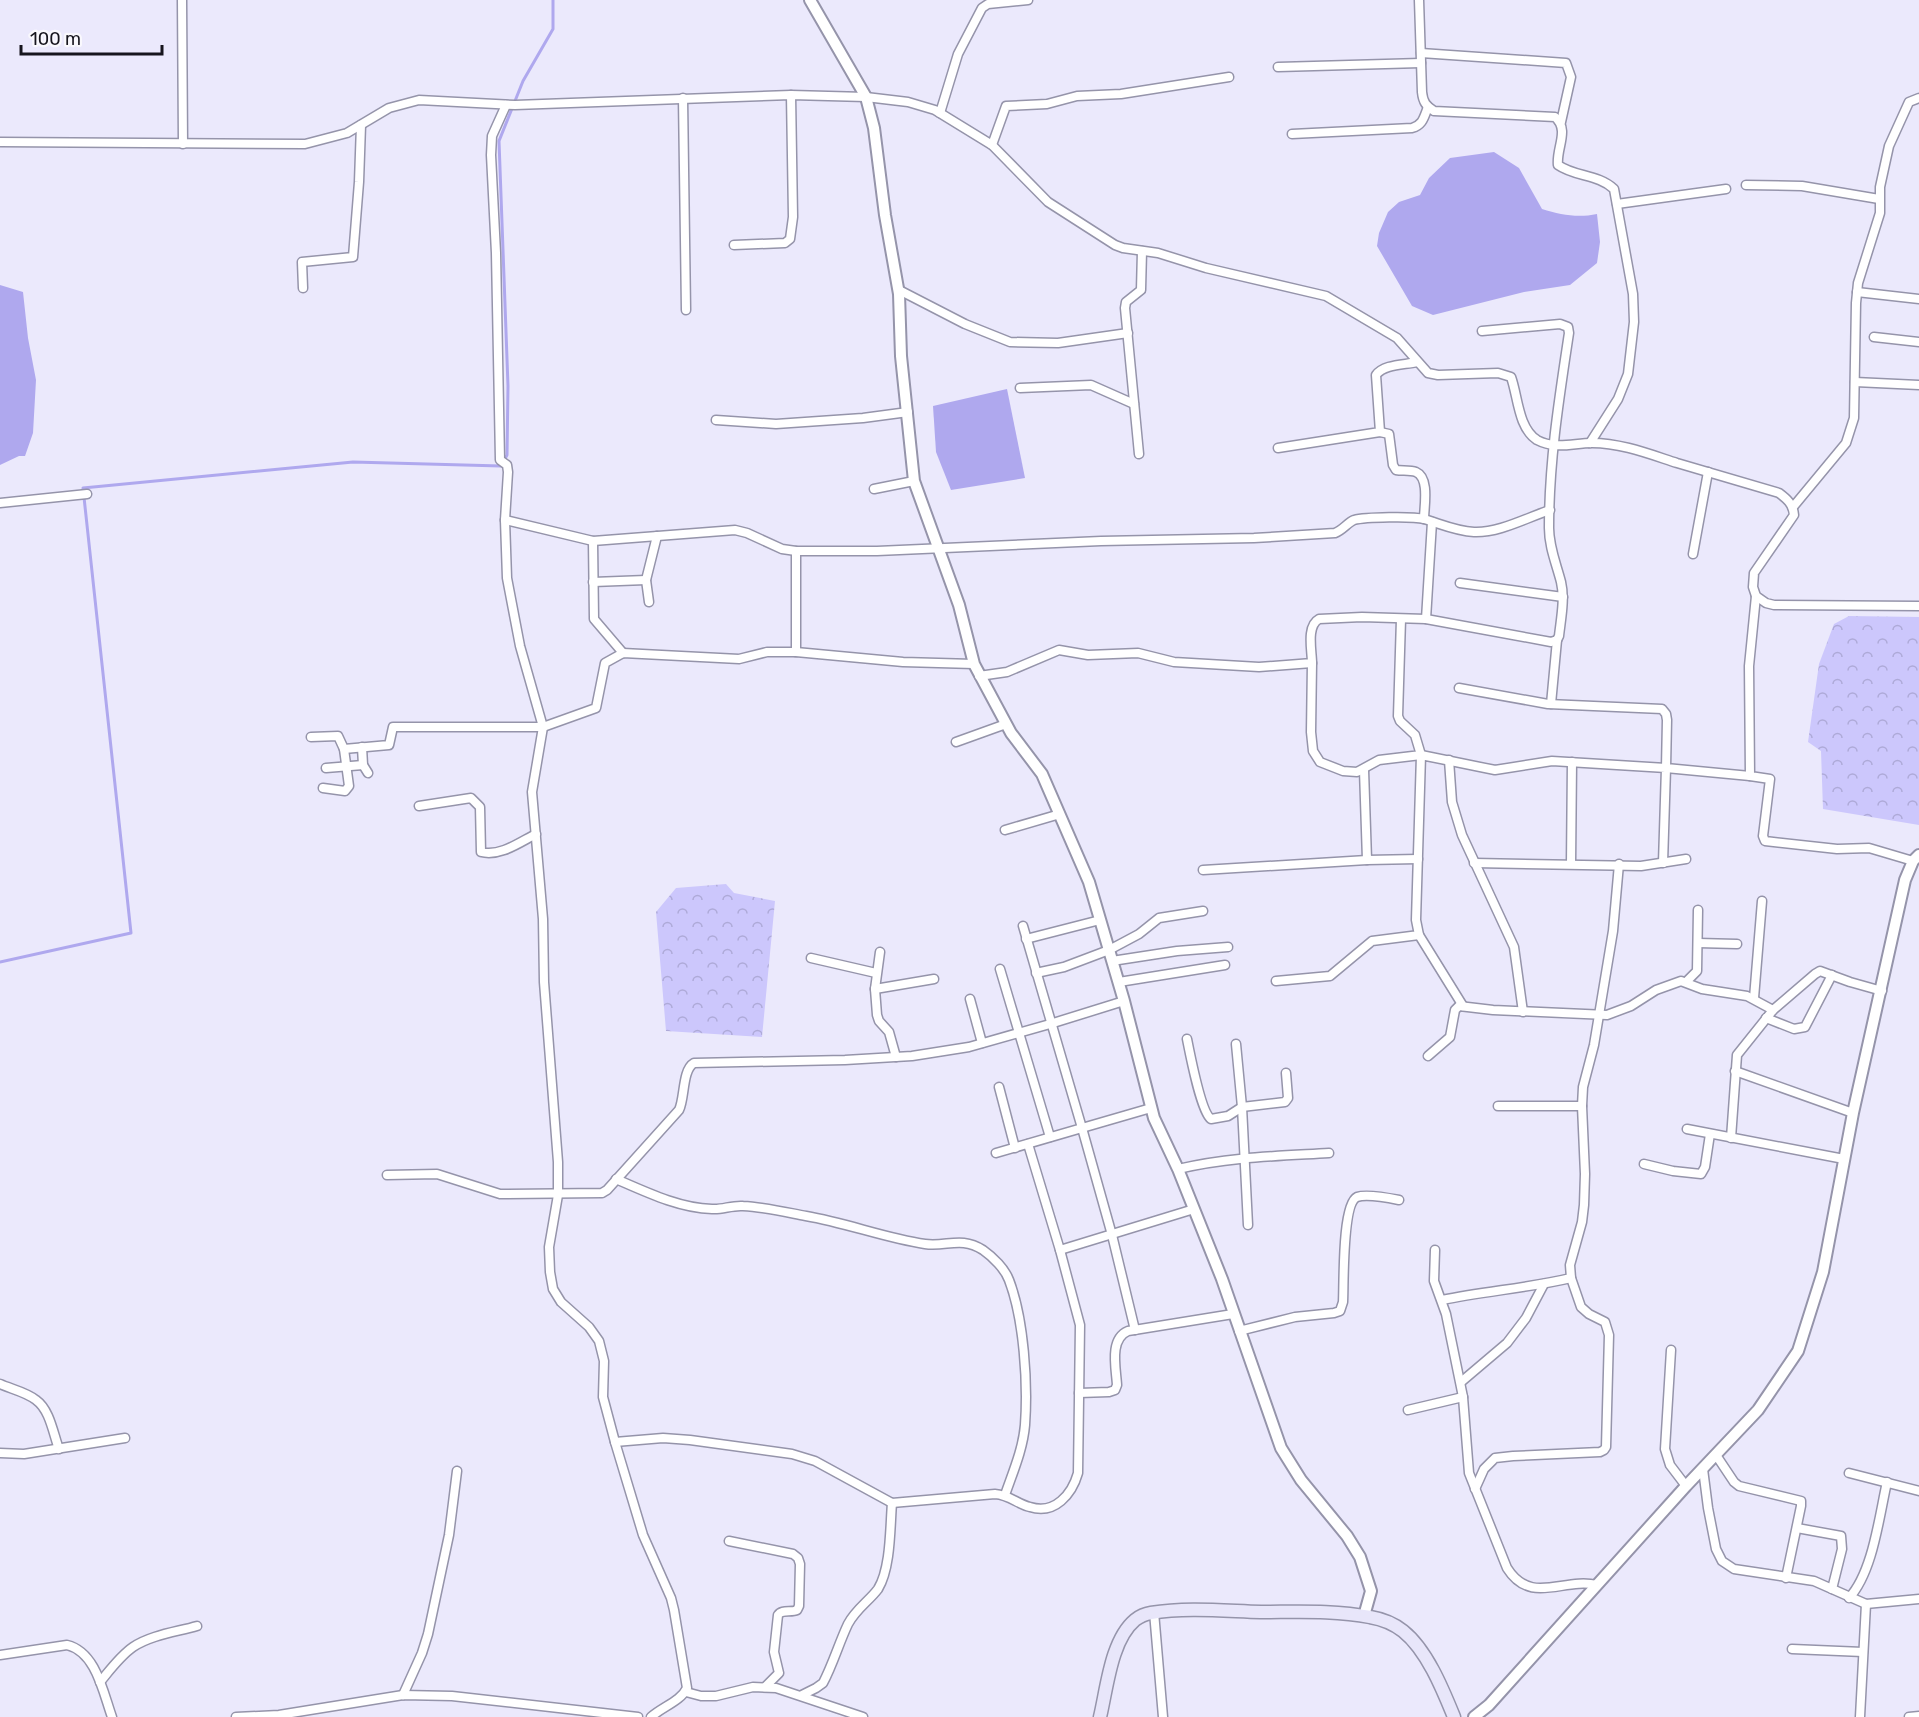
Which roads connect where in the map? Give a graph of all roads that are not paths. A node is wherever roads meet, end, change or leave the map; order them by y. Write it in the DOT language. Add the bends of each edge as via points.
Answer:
graph roads {
  1 [pos="182,0"];
  2 [pos="810,0"];
  3 [pos="1028,0"];
  4 [pos="1419,0"];
  5 [pos="1421,53"];
  6 [pos="1421,63"];
  7 [pos="1278,67"];
  8 [pos="1229,77"];
  9 [pos="791,95"];
  10 [pos="866,97"];
  11 [pos="684,98"];
  12 [pos="1919,98"];
  13 [pos="511,105"];
  14 [pos="1428,107"];
  15 [pos="940,113"];
  16 [pos="1561,122"];
  17 [pos="361,125"];
  18 [pos="1292,134"];
  19 [pos="0,142"];
  20 [pos="183,144"];
  21 [pos="992,145"];
  22 [pos="1746,185"];
  23 [pos="1726,189"];
  24 [pos="1879,199"];
  25 [pos="1617,204"];
  26 [pos="734,245"];
  27 [pos="1150,252"];
  28 [pos="303,288"];
  29 [pos="899,290"];
  30 [pos="1857,292"];
  31 [pos="1919,299"];
  32 [pos="687,310"];
  33 [pos="1482,331"];
  34 [pos="1128,333"];
  35 [pos="1874,337"];
  36 [pos="1919,342"];
  37 [pos="1417,362"];
  38 [pos="1855,382"];
  39 [pos="1919,385"];
  40 [pos="1020,388"];
  41 [pos="1134,404"];
  42 [pos="908,412"];
  43 [pos="716,420"];
  44 [pos="1380,432"];
  45 [pos="1590,443"];
  46 [pos="1552,445"];
  47 [pos="1278,448"];
  48 [pos="1139,454"];
  49 [pos="1708,472"];
  50 [pos="914,481"];
  51 [pos="874,489"];
  52 [pos="87,494"];
  53 [pos="0,503"];
  54 [pos="1793,507"];
  55 [pos="1550,510"];
  56 [pos="505,520"];
  57 [pos="1428,521"];
  58 [pos="657,536"];
  59 [pos="593,541"];
  60 [pos="940,548"];
  61 [pos="796,551"];
  62 [pos="1693,554"];
  63 [pos="646,580"];
  64 [pos="593,582"];
  65 [pos="1460,583"];
  66 [pos="1756,596"];
  67 [pos="1563,597"];
  68 [pos="649,602"];
  69 [pos="1919,606"];
  70 [pos="1401,619"];
  71 [pos="1426,619"];
  72 [pos="1557,640"];
  73 [pos="623,652"];
  74 [pos="796,652"];
  75 [pos="974,663"];
  76 [pos="1312,663"];
  77 [pos="980,676"];
  78 [pos="1459,688"];
  79 [pos="1551,704"];
  80 [pos="1006,724"];
  81 [pos="543,727"];
  82 [pos="310,737"];
  83 [pos="956,742"];
  84 [pos="362,747"];
  85 [pos="344,748"];
  86 [pos="1421,755"];
  87 [pos="1449,760"];
  88 [pos="1572,762"];
  89 [pos="326,768"];
  90 [pos="348,768"];
  91 [pos="1666,768"];
  92 [pos="1364,770"];
  93 [pos="1750,776"];
  94 [pos="323,788"];
  95 [pos="419,806"];
  96 [pos="1060,814"];
  97 [pos="1005,830"];
  98 [pos="536,834"];
  99 [pos="1916,858"];
  100 [pos="1686,859"];
  101 [pos="1367,860"];
  102 [pos="1418,860"];
  103 [pos="1474,863"];
  104 [pos="1663,863"];
  105 [pos="1571,864"];
  106 [pos="1619,864"];
  107 [pos="1203,870"];
  108 [pos="1762,901"];
  109 [pos="1698,910"];
  110 [pos="1203,911"];
  111 [pos="1100,920"];
  112 [pos="1023,926"];
  113 [pos="1419,935"];
  114 [pos="1026,939"];
  115 [pos="1698,944"];
  116 [pos="1737,944"];
  117 [pos="1228,947"];
  118 [pos="880,952"];
  119 [pos="1111,955"];
  120 [pos="811,958"];
  121 [pos="1225,965"];
  122 [pos="1000,969"];
  123 [pos="876,973"];
  124 [pos="1036,973"];
  125 [pos="1832,975"];
  126 [pos="934,979"];
  127 [pos="1276,981"];
  128 [pos="1119,982"];
  129 [pos="1686,982"];
  130 [pos="875,990"];
  131 [pos="1882,991"];
  132 [pos="1754,998"];
  133 [pos="970,999"];
  134 [pos="1124,1000"];
  135 [pos="1463,1006"];
  136 [pos="1773,1010"];
  137 [pos="1523,1012"];
  138 [pos="1598,1015"];
  139 [pos="1766,1018"];
  140 [pos="1050,1024"];
  141 [pos="1020,1033"];
  142 [pos="1187,1039"];
  143 [pos="982,1043"];
  144 [pos="1236,1044"];
  145 [pos="1428,1056"];
  146 [pos="896,1057"];
  147 [pos="1735,1071"];
  148 [pos="1286,1073"];
  149 [pos="999,1087"];
  150 [pos="1498,1106"];
  151 [pos="1581,1106"];
  152 [pos="1242,1107"];
  153 [pos="1150,1108"];
  154 [pos="1853,1113"];
  155 [pos="1082,1128"];
  156 [pos="1687,1129"];
  157 [pos="1710,1134"];
  158 [pos="1050,1137"];
  159 [pos="1731,1138"];
  160 [pos="1028,1144"];
  161 [pos="1015,1148"];
  162 [pos="996,1153"];
  163 [pos="1329,1153"];
  164 [pos="1244,1158"];
  165 [pos="1844,1159"];
  166 [pos="1644,1164"];
  167 [pos="1178,1169"];
  168 [pos="387,1175"];
  169 [pos="616,1179"];
  170 [pos="558,1195"];
  171 [pos="1399,1200"];
  172 [pos="1194,1209"];
  173 [pos="1248,1225"];
  174 [pos="1112,1235"];
  175 [pos="1060,1250"];
  176 [pos="1435,1250"];
  177 [pos="1571,1278"];
  178 [pos="1544,1284"];
  179 [pos="1442,1300"];
  180 [pos="1233,1314"];
  181 [pos="1135,1330"];
  182 [pos="1239,1331"];
  183 [pos="1671,1350"];
  184 [pos="1461,1382"];
  185 [pos="0,1384"];
  186 [pos="1079,1393"];
  187 [pos="1463,1397"];
  188 [pos="1407,1410"];
  189 [pos="125,1438"];
  190 [pos="615,1442"];
  191 [pos="58,1449"];
  192 [pos="0,1453"];
  193 [pos="1716,1455"];
  194 [pos="1703,1469"];
  195 [pos="457,1471"];
  196 [pos="1849,1473"];
  197 [pos="1887,1482"];
  198 [pos="1686,1486"];
  199 [pos="1475,1489"];
  200 [pos="1919,1491"];
  201 [pos="1005,1495"];
  202 [pos="892,1503"];
  203 [pos="1797,1528"];
  204 [pos="729,1541"];
  205 [pos="1786,1578"];
  206 [pos="1597,1585"];
  207 [pos="1832,1589"];
  208 [pos="1849,1598"];
  209 [pos="1919,1599"];
  210 [pos="1866,1604"];
  211 [pos="1154,1612"];
  212 [pos="1364,1616"];
  213 [pos="197,1626"];
  214 [pos="1792,1649"];
  215 [pos="1863,1652"];
  216 [pos="0,1655"];
  217 [pos="100,1682"];
  218 [pos="765,1687"];
  219 [pos="686,1692"];
  220 [pos="403,1695"];
  221 [pos="802,1695"];
  222 [pos="564,1713"];
  223 [pos="1919,1716"];
  224 [pos="112,1717"];
  225 [pos="236,1717"];
  226 [pos="638,1717"];
  227 [pos="651,1717"];
  228 [pos="863,1717"];
  229 [pos="1100,1717"];
  230 [pos="1164,1717"];
  231 [pos="1454,1717"];
  232 [pos="1474,1717"];
  233 [pos="1860,1717"];
  234 [pos="1909,1717"];
  1 -- 20 [label="street"];
  2 -- 10 [label="street"];
  3 -- 15 [label="street" via="982,8 958,54"];
  4 -- 5 [label="street"];
  5 -- 6 [label="street"];
  5 -- 16 [label="street" via="1566,63 1571,77"];
  6 -- 7 [label="street"];
  6 -- 14 [label="street" via="1423,101"];
  8 -- 21 [label="street" via="1121,94 1077,96 1047,104 1006,106"];
  9 -- 10 [label="street"];
  9 -- 11 [label="street"];
  9 -- 26 [label="street" via="790,239 785,243"];
  10 -- 15 [label="street" via="908,102"];
  10 -- 29 [label="street"];
  11 -- 13 [label="street"];
  11 -- 32 [label="street"];
  12 -- 24 [label="street" via="1909,102 1894,132"];
  13 -- 17 [label="street" via="419,100 389,108"];
  13 -- 56 [label="street" via="492,136 491,155"];
  14 -- 16 [label="street" via="1434,111 1555,117"];
  14 -- 18 [label="street" via="1418,127"];
  15 -- 21 [label="street"];
  16 -- 25 [label="street" via="1558,165 1608,184 1614,189"];
  17 -- 20 [label="street" via="347,133 305,144"];
  17 -- 28 [label="street" via="353,257 302,262"];
  19 -- 20 [label="street"];
  21 -- 27 [label="street" via="1047,202 1115,245"];
  22 -- 24 [label="street" via="1802,186"];
  23 -- 25 [label="street"];
  24 -- 30 [label="street" via="1880,213"];
  25 -- 45 [label="street" via="1633,294 1631,350 1628,374 1618,399"];
  27 -- 34 [label="street" via="1141,290 1126,302"];
  27 -- 37 [label="street" via="1326,296 1397,339"];
  29 -- 34 [label="street" via="1010,342 1058,343"];
  29 -- 42 [label="street"];
  30 -- 31 [label="street"];
  30 -- 38 [label="street"];
  33 -- 46 [label="street" via="1560,324 1568,327"];
  34 -- 41 [label="street"];
  35 -- 36 [label="street"];
  37 -- 44 [label="street" via="1386,368 1376,375"];
  37 -- 46 [label="street" via="1428,373 1438,375 1498,373 1511,377 1528,430 1536,439"];
  38 -- 39 [label="street"];
  38 -- 54 [label="street" via="1854,418 1846,443"];
  40 -- 41 [label="street" via="1091,385"];
  41 -- 48 [label="street"];
  42 -- 43 [label="street" via="776,424"];
  42 -- 50 [label="street"];
  44 -- 47 [label="street"];
  44 -- 57 [label="street" via="1389,434 1394,468 1415,472 1422,478"];
  45 -- 46 [label="street"];
  45 -- 49 [label="street" via="1628,448"];
  46 -- 55 [label="street"];
  49 -- 54 [label="street" via="1779,493"];
  49 -- 62 [label="street"];
  50 -- 51 [label="street"];
  50 -- 60 [label="street"];
  52 -- 53 [label="street"];
  54 -- 66 [label="street" via="1789,525 1754,573"];
  55 -- 57 [label="street" via="1475,532"];
  55 -- 67 [label="street" via="1551,548"];
  56 -- 59 [label="street"];
  56 -- 81 [label="street" via="507,578 520,646"];
  57 -- 60 [label="street" via="1364,519 1355,520 1335,533 1254,538"];
  57 -- 71 [label="street"];
  58 -- 59 [label="street"];
  58 -- 61 [label="street" via="735,530"];
  58 -- 63 [label="street"];
  59 -- 64 [label="street"];
  60 -- 61 [label="street"];
  60 -- 75 [label="street"];
  61 -- 74 [label="street"];
  63 -- 64 [label="street"];
  63 -- 68 [label="street"];
  64 -- 73 [label="street" via="594,620"];
  65 -- 67 [label="street"];
  66 -- 69 [label="street" via="1774,605"];
  66 -- 93 [label="street" via="1749,666"];
  67 -- 72 [label="street"];
  70 -- 71 [label="street"];
  70 -- 76 [label="street" via="1319,619 1311,628"];
  70 -- 86 [label="street" via="1398,716 1415,735"];
  71 -- 72 [label="street"];
  72 -- 79 [label="street"];
  73 -- 74 [label="street" via="738,659 767,652"];
  73 -- 81 [label="street" via="605,663 596,708"];
  74 -- 75 [label="street" via="903,663"];
  75 -- 77 [label="street"];
  76 -- 77 [label="street" via="1259,667 1174,662 1138,653 1088,655 1059,650 1007,672"];
  76 -- 92 [label="street" via="1313,751 1320,762 1342,771"];
  77 -- 80 [label="street"];
  78 -- 79 [label="street"];
  79 -- 91 [label="street" via="1662,710 1667,720"];
  80 -- 83 [label="street"];
  80 -- 96 [label="street" via="1042,774"];
  81 -- 84 [label="street" via="393,727 389,745"];
  81 -- 98 [label="street" via="532,792"];
  82 -- 85 [label="street" via="338,736"];
  84 -- 85 [label="street"];
  84 -- 90 [label="street" via="365,769"];
  85 -- 90 [label="street"];
  86 -- 87 [label="street"];
  86 -- 92 [label="street" via="1379,760"];
  86 -- 102 [label="street"];
  87 -- 88 [label="street" via="1495,770 1552,761"];
  87 -- 103 [label="street" via="1452,802"];
  88 -- 91 [label="street"];
  88 -- 105 [label="street"];
  89 -- 90 [label="street"];
  90 -- 94 [label="street" via="349,786 345,791"];
  91 -- 93 [label="street"];
  91 -- 104 [label="street"];
  92 -- 101 [label="street"];
  93 -- 99 [label="street" via="1770,779 1765,841 1837,849 1869,848"];
  95 -- 98 [label="street" via="471,798 480,807 481,852 513,848"];
  96 -- 97 [label="street"];
  96 -- 111 [label="street" via="1089,882"];
  98 -- 170 [label="street"];
  99 -- 131 [label="street" via="1905,880"];
  100 -- 104 [label="street"];
  101 -- 102 [label="street"];
  101 -- 107 [label="street"];
  102 -- 113 [label="street"];
  103 -- 105 [label="street"];
  103 -- 137 [label="street" via="1514,947"];
  104 -- 106 [label="street"];
  105 -- 106 [label="street"];
  106 -- 138 [label="street" via="1613,931"];
  108 -- 132 [label="street"];
  109 -- 115 [label="street"];
  110 -- 119 [label="street" via="1159,918"];
  111 -- 114 [label="street"];
  111 -- 119 [label="street"];
  112 -- 114 [label="street"];
  113 -- 127 [label="street" via="1372,941 1330,976"];
  113 -- 135 [label="street"];
  114 -- 124 [label="street"];
  115 -- 116 [label="street"];
  115 -- 129 [label="street" via="1696,971"];
  117 -- 119 [label="street"];
  118 -- 123 [label="street"];
  119 -- 124 [label="street"];
  119 -- 128 [label="street"];
  120 -- 123 [label="street"];
  121 -- 128 [label="street"];
  122 -- 141 [label="street"];
  123 -- 130 [label="street"];
  124 -- 140 [label="street"];
  125 -- 131 [label="street"];
  125 -- 136 [label="street" via="1815,974"];
  125 -- 139 [label="street" via="1805,1027 1794,1029"];
  126 -- 130 [label="street"];
  128 -- 134 [label="street"];
  129 -- 132 [label="street" via="1702,989"];
  129 -- 138 [label="street" via="1656,990 1618,1012"];
  130 -- 146 [label="street" via="876,1015 889,1032"];
  131 -- 154 [label="street"];
  132 -- 136 [label="street"];
  133 -- 143 [label="street"];
  134 -- 140 [label="street"];
  134 -- 153 [label="street"];
  135 -- 137 [label="street"];
  135 -- 145 [label="street" via="1455,1010 1450,1037"];
  136 -- 139 [label="street"];
  137 -- 138 [label="street"];
  138 -- 151 [label="street"];
  139 -- 147 [label="street" via="1737,1055"];
  140 -- 141 [label="street"];
  140 -- 155 [label="street"];
  141 -- 143 [label="street"];
  141 -- 158 [label="street"];
  142 -- 152 [label="street" via="1207,1117 1228,1116"];
  143 -- 146 [label="street"];
  144 -- 152 [label="street"];
  146 -- 169 [label="street" via="689,1065 679,1110"];
  147 -- 154 [label="street"];
  147 -- 159 [label="street"];
  148 -- 152 [label="street" via="1286,1102"];
  149 -- 161 [label="street"];
  150 -- 151 [label="street"];
  151 -- 177 [label="street" via="1584,1205 1570,1265"];
  152 -- 164 [label="street"];
  153 -- 155 [label="street"];
  153 -- 167 [label="street"];
  154 -- 165 [label="street"];
  155 -- 158 [label="street"];
  155 -- 174 [label="street"];
  156 -- 157 [label="street"];
  157 -- 159 [label="street"];
  157 -- 166 [label="street" via="1701,1174"];
  158 -- 160 [label="street"];
  159 -- 165 [label="street"];
  160 -- 161 [label="street"];
  160 -- 175 [label="street"];
  161 -- 162 [label="street"];
  163 -- 164 [label="street"];
  164 -- 167 [label="street"];
  164 -- 173 [label="street"];
  165 -- 193 [label="street" via="1823,1272 1798,1350 1758,1410"];
  167 -- 172 [label="street"];
  168 -- 170 [label="street" via="437,1174 500,1194"];
  169 -- 170 [label="street" via="602,1193"];
  169 -- 201 [label="street" via="690,1206 776,1210 927,1244 957,1241 982,1249 1009,1278 1022,1344 1025,1425"];
  170 -- 190 [label="street" via="549,1247 552,1281 561,1302 599,1341 604,1361 603,1397"];
  171 -- 182 [label="street" via="1357,1197 1352,1202 1346,1221 1340,1311"];
  172 -- 174 [label="street"];
  172 -- 180 [label="street"];
  174 -- 175 [label="street"];
  174 -- 181 [label="street"];
  175 -- 186 [label="street" via="1080,1325"];
  176 -- 179 [label="street" via="1434,1281"];
  177 -- 178 [label="street"];
  177 -- 199 [label="street" via="1581,1307 1608,1326 1604,1450 1495,1458 1484,1469"];
  178 -- 179 [label="street"];
  178 -- 184 [label="street" via="1507,1343"];
  179 -- 184 [label="street"];
  180 -- 181 [label="street"];
  180 -- 182 [label="street"];
  181 -- 186 [label="street" via="1117,1338 1115,1390"];
  182 -- 212 [label="street" via="1281,1448 1360,1557 1371,1591"];
  183 -- 198 [label="street" via="1665,1449 1670,1465"];
  184 -- 187 [label="street"];
  185 -- 191 [label="street" via="41,1404"];
  186 -- 201 [label="street" via="1078,1473 1074,1489 1066,1499 1038,1509"];
  187 -- 188 [label="street"];
  187 -- 199 [label="street" via="1467,1461"];
  189 -- 191 [label="street"];
  190 -- 202 [label="street" via="663,1438 792,1454 815,1461"];
  190 -- 219 [label="street" via="643,1535 674,1610"];
  191 -- 192 [label="street"];
  193 -- 194 [label="street"];
  193 -- 203 [label="street" via="1739,1486 1801,1501"];
  194 -- 198 [label="street"];
  194 -- 205 [label="street" via="1716,1549 1722,1561 1734,1569"];
  195 -- 220 [label="street" via="433,1615 422,1653"];
  196 -- 197 [label="street"];
  197 -- 200 [label="street"];
  197 -- 208 [label="street" via="1868,1564 1860,1585"];
  198 -- 206 [label="street"];
  199 -- 206 [label="street" via="1506,1568 1520,1582 1546,1589"];
  201 -- 202 [label="street"];
  202 -- 221 [label="street" via="881,1582 848,1624 823,1683"];
  203 -- 205 [label="street"];
  203 -- 207 [label="street" via="1841,1536 1842,1549"];
  204 -- 218 [label="street" via="793,1554 800,1564 799,1606 778,1615 774,1652 779,1673"];
  205 -- 207 [label="street" via="1814,1581"];
  206 -- 232 [label="street"];
  207 -- 208 [label="street"];
  208 -- 210 [label="street"];
  209 -- 210 [label="street"];
  210 -- 215 [label="street"];
  211 -- 212 [label="main road"];
  211 -- 229 [label="main road" via="1136,1619 1120,1639"];
  211 -- 230 [label="street"];
  212 -- 231 [label="main road" via="1388,1622 1412,1640 1429,1664"];
  213 -- 217 [label="street" via="135,1646"];
  214 -- 215 [label="street"];
  215 -- 233 [label="street"];
  216 -- 217 [label="street" via="76,1647 84,1652"];
  217 -- 224 [label="street"];
  218 -- 219 [label="street" via="716,1696"];
  218 -- 221 [label="street"];
  219 -- 227 [label="street"];
  220 -- 222 [label="street" via="452,1696"];
  220 -- 225 [label="street" via="279,1715"];
  221 -- 228 [label="street"];
  222 -- 226 [label="street"];
  223 -- 234 [label="street"];
}
